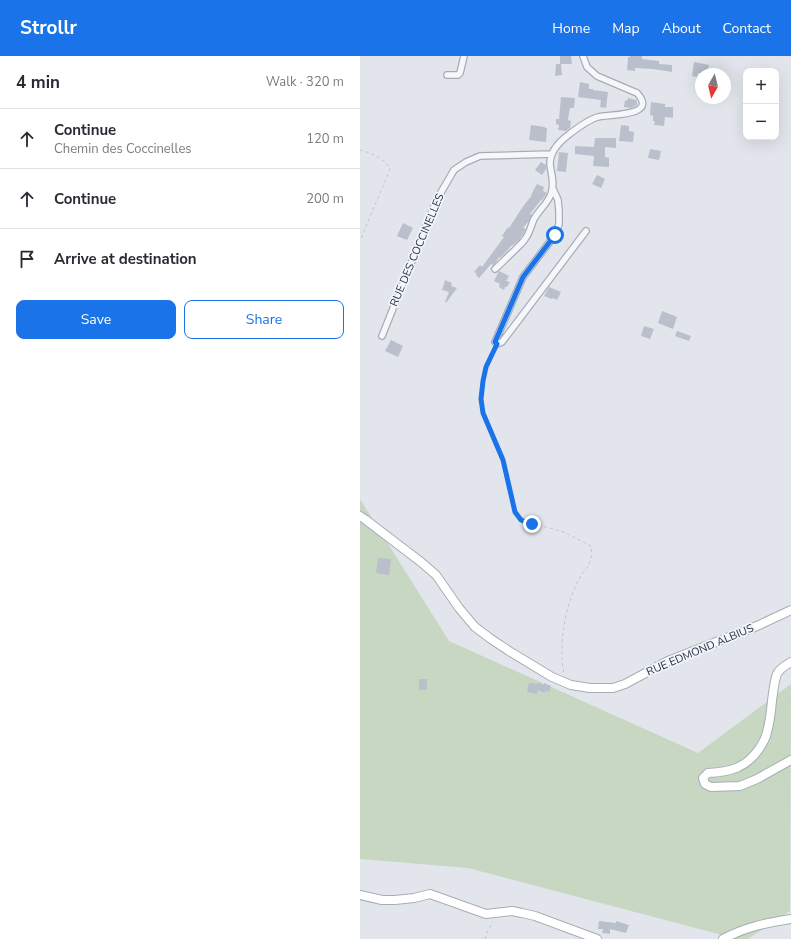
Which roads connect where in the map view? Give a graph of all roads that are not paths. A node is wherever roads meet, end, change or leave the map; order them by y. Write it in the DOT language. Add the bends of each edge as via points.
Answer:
graph roads {
  1 [pos="464,56"];
  2 [pos="583,56"];
  3 [pos="447,75"];
  4 [pos="552,154"];
  5 [pos="553,188"];
  6 [pos="586,231"];
  7 [pos="495,269"];
  8 [pos="382,336"];
  9 [pos="360,516"];
  10 [pos="791,610"];
  11 [pos="791,662"];
  12 [pos="791,760"];
  13 [pos="360,895"];
  14 [pos="791,919"];
  15 [pos="597,939"];
  16 [pos="723,939"];
  1 -- 3 [label="street" via="460,74"];
  2 -- 4 [label="street" via="587,67 597,76 637,93 642,98 642,105 639,110 631,113 598,117 581,125 565,137 554,148"];
  4 -- 5 [label="street" via="550,163"];
  4 -- 8 [label="street, RUE DES COCCINELLES" via="480,156 454,170 436,201"];
  5 -- 6 [label="street" via="559,211 559,224 555,235 523,277 496,343 502,342"];
  5 -- 7 [label="street" via="551,196 534,220 525,240"];
  9 -- 10 [label="main road, RUE EDMOND ALBIUS" via="436,575 459,608 480,631 552,677 571,684 590,688 613,688 625,684 668,661 744,632"];
  11 -- 12 [label="main road" via="778,673 767,733 754,756 732,770 708,773 703,778 705,784 711,787 740,786"];
  13 -- 15 [label="main road" via="396,900 430,894 486,914 512,912 535,916"];
  14 -- 16 [label="main road" via="746,928"];
}
